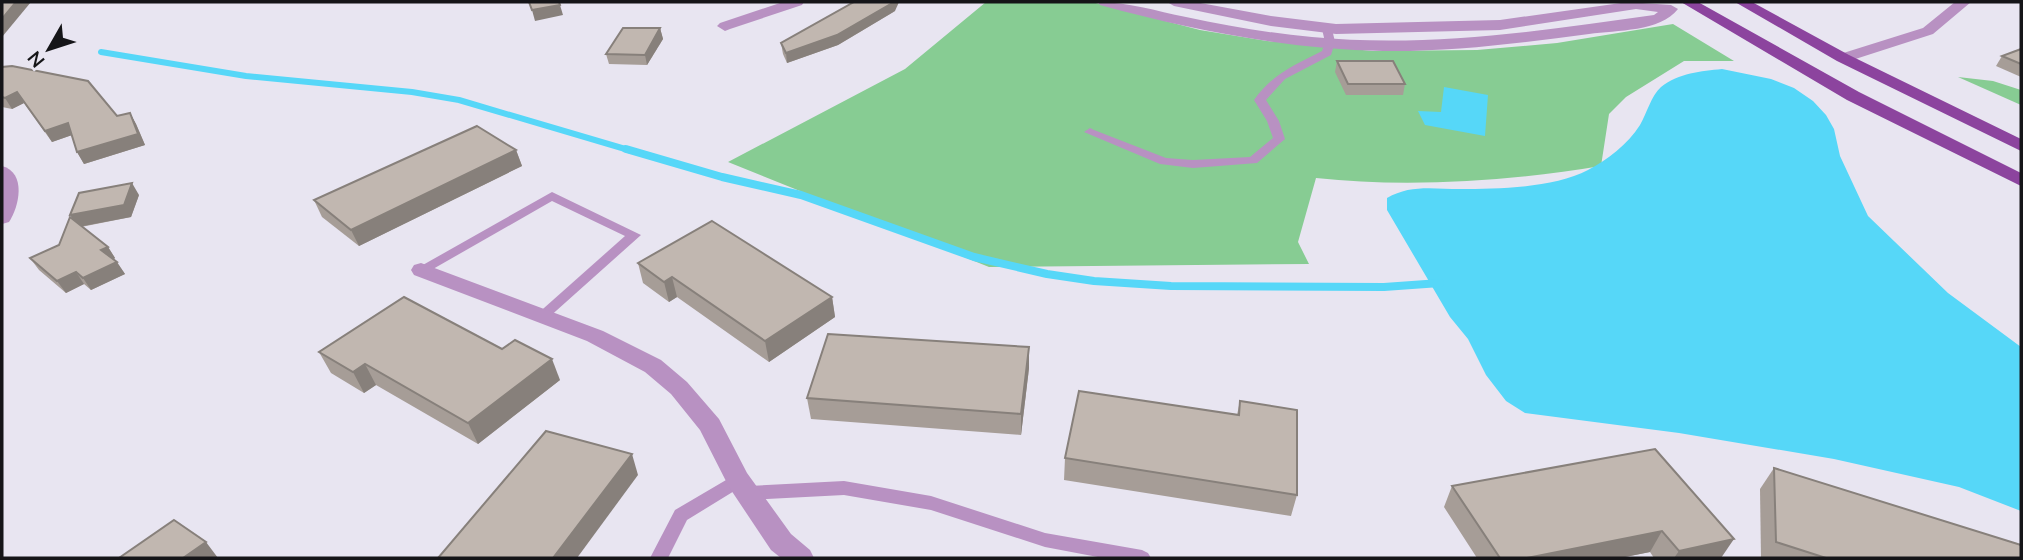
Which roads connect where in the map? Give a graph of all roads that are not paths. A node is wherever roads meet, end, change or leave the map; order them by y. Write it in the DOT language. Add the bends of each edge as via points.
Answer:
graph roads {
  1 [pos="797,2"];
  2 [pos="1105,2"];
  3 [pos="1174,2"];
  4 [pos="1742,2"];
  5 [pos="1964,2"];
  6 [pos="1692,4"];
  7 [pos="725,26"];
  8 [pos="1328,35"];
  9 [pos="1843,58"];
  10 [pos="1853,96"];
  11 [pos="1090,132"];
  12 [pos="2021,146"];
  13 [pos="2021,169"];
  14 [pos="2,172"];
  15 [pos="2021,180"];
  16 [pos="2,218"];
  17 [pos="421,270"];
  18 [pos="542,316"];
  19 [pos="744,487"];
  20 [pos="659,558"];
  21 [pos="800,558"];
  22 [pos="1142,558"];
  1 -- 7 [label="street"];
  2 -- 8 [label="street" via="1191,23"];
  3 -- 8 [label="street"];
  4 -- 9 [label="main road"];
  5 -- 9 [label="street" via="1928,32"];
  6 -- 8 [label="street" via="1671,9 1659,19 1514,39 1384,46"];
  6 -- 10 [label="main road"];
  8 -- 11 [label="lane" via="1327,53 1268,85 1260,100 1279,139 1253,160 1164,161"];
  9 -- 12 [label="main road"];
  10 -- 13 [label="main road"];
  10 -- 15 [label="main road"];
  14 -- 16 [label="street" via="11,193"];
  17 -- 18 [label="street"];
  17 -- 18 [label="lane" via="552,196 634,235"];
  18 -- 19 [label="street" via="595,336 653,366 679,388 710,425"];
  19 -- 20 [label="lane" via="681,515"];
  19 -- 21 [label="street" via="781,542"];
  19 -- 22 [label="lane" via="844,488 931,503 1045,540"];
}
